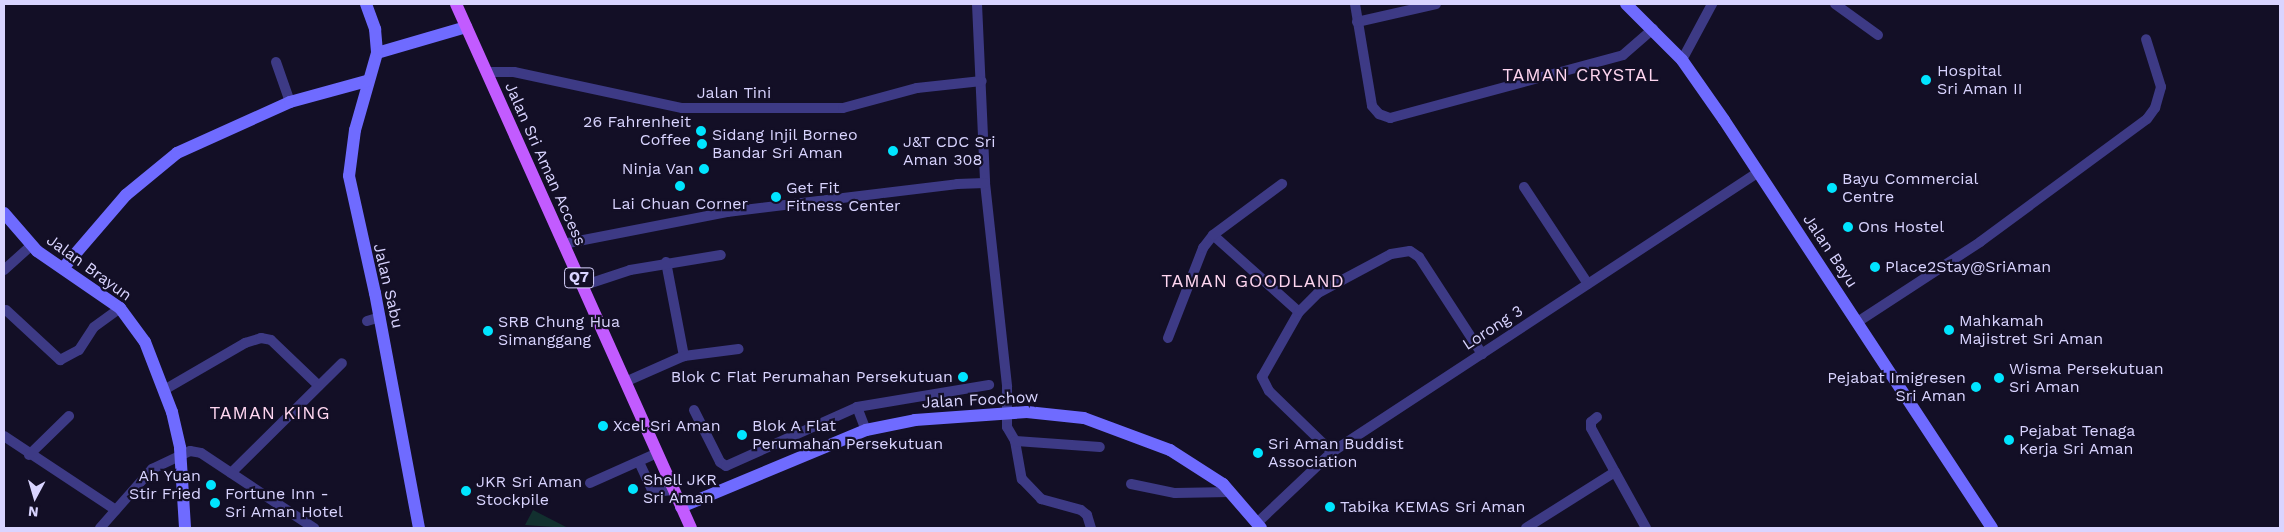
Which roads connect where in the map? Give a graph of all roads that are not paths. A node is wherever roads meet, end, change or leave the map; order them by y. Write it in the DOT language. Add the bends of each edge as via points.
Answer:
graph roads {
  1 [pos="366,4"];
  2 [pos="456,4"];
  3 [pos="977,4"];
  4 [pos="1356,4"];
  5 [pos="1436,4"];
  6 [pos="1626,4"];
  7 [pos="1712,4"];
  8 [pos="1835,4"];
  9 [pos="1357,22"];
  10 [pos="466,27"];
  11 [pos="1653,29"];
  12 [pos="1878,36"];
  13 [pos="2146,39"];
  14 [pos="376,53"];
  15 [pos="1682,60"];
  16 [pos="276,62"];
  17 [pos="487,72"];
  18 [pos="367,81"];
  19 [pos="982,81"];
  20 [pos="290,102"];
  21 [pos="1757,172"];
  22 [pos="985,183"];
  23 [pos="1282,184"];
  24 [pos="1524,187"];
  25 [pos="4,213"];
  26 [pos="1213,235"];
  27 [pos="563,244"];
  28 [pos="31,246"];
  29 [pos="721,255"];
  30 [pos="666,262"];
  31 [pos="64,267"];
  32 [pos="4,270"];
  33 [pos="1588,284"];
  34 [pos="582,286"];
  35 [pos="120,308"];
  36 [pos="6,310"];
  37 [pos="1299,312"];
  38 [pos="380,317"];
  39 [pos="367,321"];
  40 [pos="1859,321"];
  41 [pos="1168,338"];
  42 [pos="739,349"];
  43 [pos="1482,354"];
  44 [pos="684,356"];
  45 [pos="342,363"];
  46 [pos="625,382"];
  47 [pos="990,385"];
  48 [pos="318,386"];
  49 [pos="164,390"];
  50 [pos="857,407"];
  51 [pos="694,410"];
  52 [pos="68,416"];
  53 [pos="1597,417"];
  54 [pos="1009,427"];
  55 [pos="866,430"];
  56 [pos="4,436"];
  57 [pos="1100,447"];
  58 [pos="657,452"];
  59 [pos="1332,452"];
  60 [pos="180,453"];
  61 [pos="29,455"];
  62 [pos="639,462"];
  63 [pos="1615,472"];
  64 [pos="231,473"];
  65 [pos="590,484"];
  66 [pos="1132,484"];
  67 [pos="673,490"];
  68 [pos="1230,492"];
  69 [pos="681,507"];
  70 [pos="116,510"];
  71 [pos="1259,526"];
  72 [pos="100,528"];
  73 [pos="185,528"];
  74 [pos="314,528"];
  75 [pos="419,528"];
  76 [pos="691,528"];
  77 [pos="1091,528"];
  78 [pos="1526,528"];
  79 [pos="1646,528"];
  80 [pos="1992,528"];
  1 -- 14 [label="street" via="375,29"];
  2 -- 10 [label="main road, Jalan Sri Aman Access / Q7"];
  3 -- 19 [label="street"];
  4 -- 9 [label="street"];
  5 -- 9 [label="street"];
  6 -- 11 [label="street, Jalan Bayu"];
  7 -- 15 [label="street"];
  8 -- 12 [label="street"];
  9 -- 11 [label="street" via="1372,106 1379,114 1390,118 1624,55"];
  10 -- 14 [label="street"];
  10 -- 17 [label="main road, Jalan Sri Aman Access / Q7"];
  11 -- 15 [label="street, Jalan Bayu"];
  13 -- 40 [label="street" via="2161,87 2155,108 2147,119 1980,242"];
  14 -- 18 [label="street, Jalan Sabu"];
  15 -- 21 [label="street, Jalan Bayu"];
  16 -- 20 [label="street"];
  17 -- 19 [label="street, Jalan Tini" via="514,72 682,108 843,108 911,90"];
  17 -- 27 [label="main road, Jalan Sri Aman Access / Q7"];
  18 -- 20 [label="street"];
  18 -- 38 [label="street, Jalan Sabu" via="350,153 349,176"];
  19 -- 22 [label="street"];
  20 -- 31 [label="street" via="162,163 126,195"];
  21 -- 33 [label="street, Lorong 3"];
  21 -- 40 [label="street, Jalan Bayu"];
  22 -- 27 [label="street" via="727,212"];
  22 -- 54 [label="street"];
  23 -- 26 [label="street"];
  24 -- 33 [label="street"];
  25 -- 28 [label="street, Jalan Brayun"];
  26 -- 37 [label="street"];
  26 -- 41 [label="street" via="1203,248"];
  27 -- 34 [label="main road, Jalan Sri Aman Access / Q7"];
  28 -- 31 [label="street, Jalan Brayun"];
  28 -- 32 [label="street"];
  29 -- 30 [label="street"];
  30 -- 34 [label="street"];
  30 -- 44 [label="street"];
  31 -- 35 [label="street, Jalan Brayun"];
  33 -- 43 [label="street, Lorong 3"];
  34 -- 46 [label="main road, Jalan Sri Aman Access / Q7"];
  35 -- 36 [label="street" via="94,327 79,350 60,360"];
  35 -- 49 [label="street, Jalan Brayun" via="145,342"];
  37 -- 43 [label="street" via="1318,293 1341,278 1391,254 1410,251 1419,258"];
  37 -- 59 [label="street" via="1265,368 1263,383"];
  38 -- 39 [label="street"];
  38 -- 75 [label="street, Jalan Sabu"];
  40 -- 80 [label="street, Jalan Bayu"];
  42 -- 44 [label="street"];
  43 -- 59 [label="street, Lorong 3"];
  44 -- 46 [label="street"];
  45 -- 48 [label="street"];
  46 -- 58 [label="main road, Jalan Sri Aman Access / Q7"];
  47 -- 50 [label="street"];
  48 -- 49 [label="street" via="271,340 257,338"];
  48 -- 64 [label="street"];
  49 -- 60 [label="street, Jalan Brayun"];
  50 -- 51 [label="street" via="726,466 720,462"];
  50 -- 55 [label="street"];
  52 -- 61 [label="street"];
  53 -- 63 [label="street" via="1591,422 1591,428"];
  54 -- 55 [label="street, Jalan Foochow" via="915,420"];
  54 -- 57 [label="street"];
  54 -- 68 [label="street, Jalan Foochow" via="1058,414 1105,425 1170,450 1192,462"];
  54 -- 77 [label="street" via="1019,474 1032,491 1047,501 1081,510 1087,515"];
  55 -- 69 [label="street, Jalan Foochow"];
  56 -- 61 [label="street"];
  58 -- 62 [label="street"];
  58 -- 67 [label="main road, Jalan Sri Aman Access / Q7"];
  59 -- 71 [label="street, Lorong 3"];
  60 -- 64 [label="street" via="201,453"];
  60 -- 70 [label="street" via="152,469"];
  60 -- 73 [label="street, Jalan Brayun"];
  61 -- 70 [label="street"];
  62 -- 65 [label="street"];
  62 -- 67 [label="street" via="653,492 661,494"];
  63 -- 78 [label="street"];
  63 -- 79 [label="street"];
  64 -- 74 [label="street"];
  66 -- 68 [label="street" via="1175,493"];
  67 -- 69 [label="main road, Jalan Sri Aman Access / Q7"];
  68 -- 71 [label="street, Jalan Foochow"];
  69 -- 76 [label="main road, Jalan Sri Aman Access / Q7"];
  70 -- 72 [label="street"];
}
